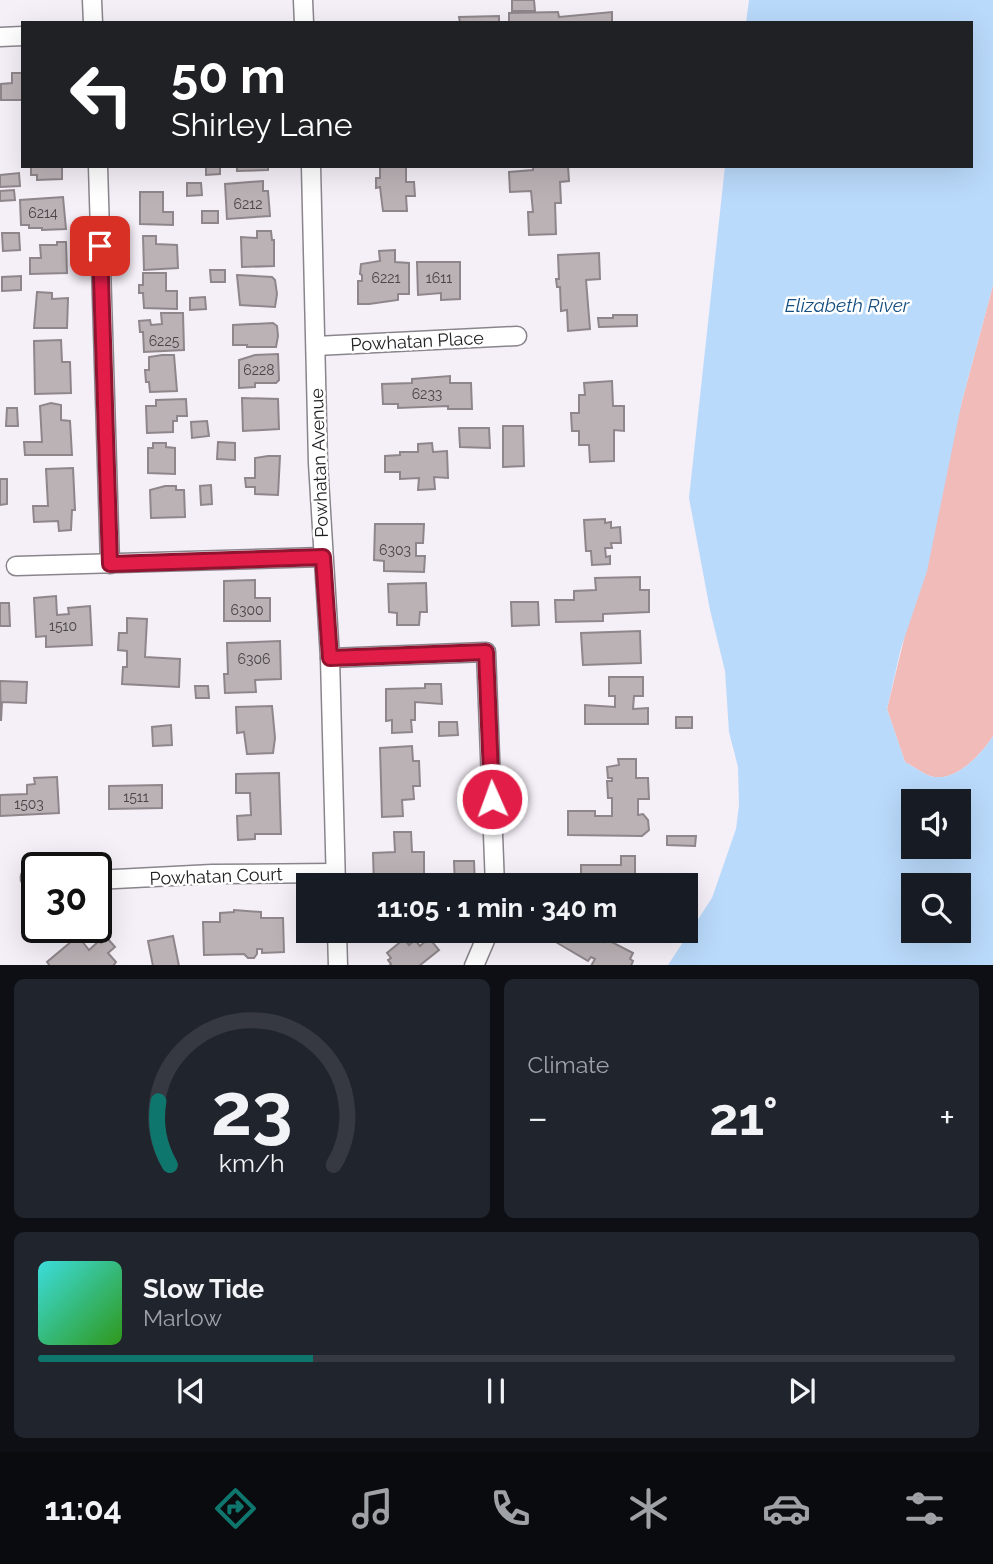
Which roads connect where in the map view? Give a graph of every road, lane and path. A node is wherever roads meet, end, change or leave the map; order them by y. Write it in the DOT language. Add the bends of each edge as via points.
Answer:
graph roads {
  1 [pos="92,0"];
  2 [pos="303,0"];
  3 [pos="93,21"];
  4 [pos="304,21"];
  5 [pos="21,36"];
  6 [pos="0,37"];
  7 [pos="98,168"];
  8 [pos="311,168"];
  9 [pos="517,336"];
  10 [pos="316,346"];
  11 [pos="323,557"];
  12 [pos="110,564"];
  13 [pos="16,566"];
  14 [pos="330,658"];
  15 [pos="335,873"];
  16 [pos="494,873"];
  17 [pos="296,877"];
  18 [pos="112,879"];
  19 [pos="337,943"];
  20 [pos="484,943"];
  21 [pos="338,965"];
  22 [pos="474,965"];
  1 -- 3 [label="street"];
  2 -- 4 [label="street"];
  5 -- 6 [label="street"];
  7 -- 12 [label="street"];
  8 -- 10 [label="street, Powhatan Avenue"];
  9 -- 10 [label="street, Powhatan Place"];
  10 -- 11 [label="street, Powhatan Avenue"];
  11 -- 12 [label="street"];
  11 -- 14 [label="street, Powhatan Avenue"];
  12 -- 13 [label="street"];
  14 -- 15 [label="street, Powhatan Avenue"];
  14 -- 16 [label="street" via="486,652"];
  17 -- 18 [label="street, Powhatan Court" via="212,874"];
  19 -- 21 [label="street"];
  20 -- 22 [label="street"];
}
